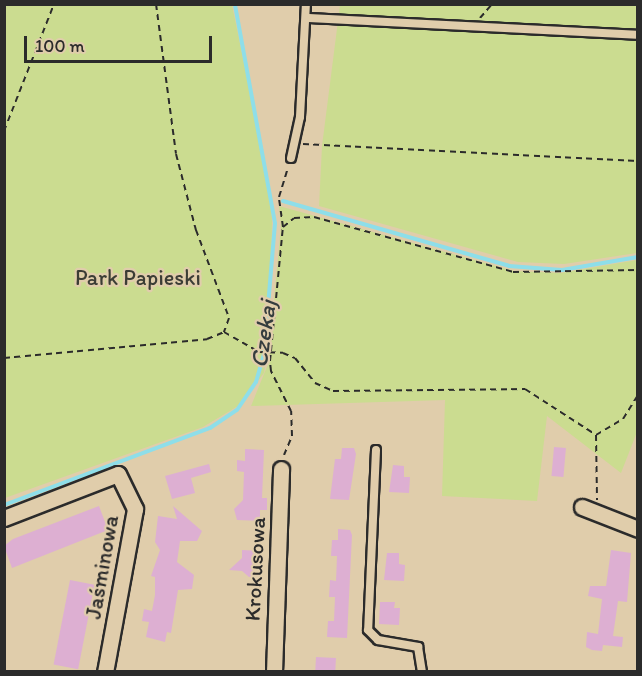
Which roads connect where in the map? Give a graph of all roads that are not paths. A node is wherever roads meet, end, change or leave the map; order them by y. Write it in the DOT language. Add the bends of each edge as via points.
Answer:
graph roads {
  1 [pos="306,4"];
  2 [pos="308,18"];
  3 [pos="638,35"];
  4 [pos="291,158"];
  5 [pos="376,450"];
  6 [pos="282,469"];
  7 [pos="582,507"];
  8 [pos="4,518"];
  9 [pos="638,529"];
  10 [pos="105,672"];
  11 [pos="274,672"];
  12 [pos="422,672"];
  1 -- 2 [label="lane"];
  2 -- 3 [label="lane"];
  2 -- 4 [label="lane"];
  5 -- 12 [label="lane" via="368,630 374,639 418,647"];
  6 -- 11 [label="street, Krokusowa"];
  7 -- 9 [label="street"];
  8 -- 10 [label="street, Jaśminowa" via="118,474 135,509"];
}
